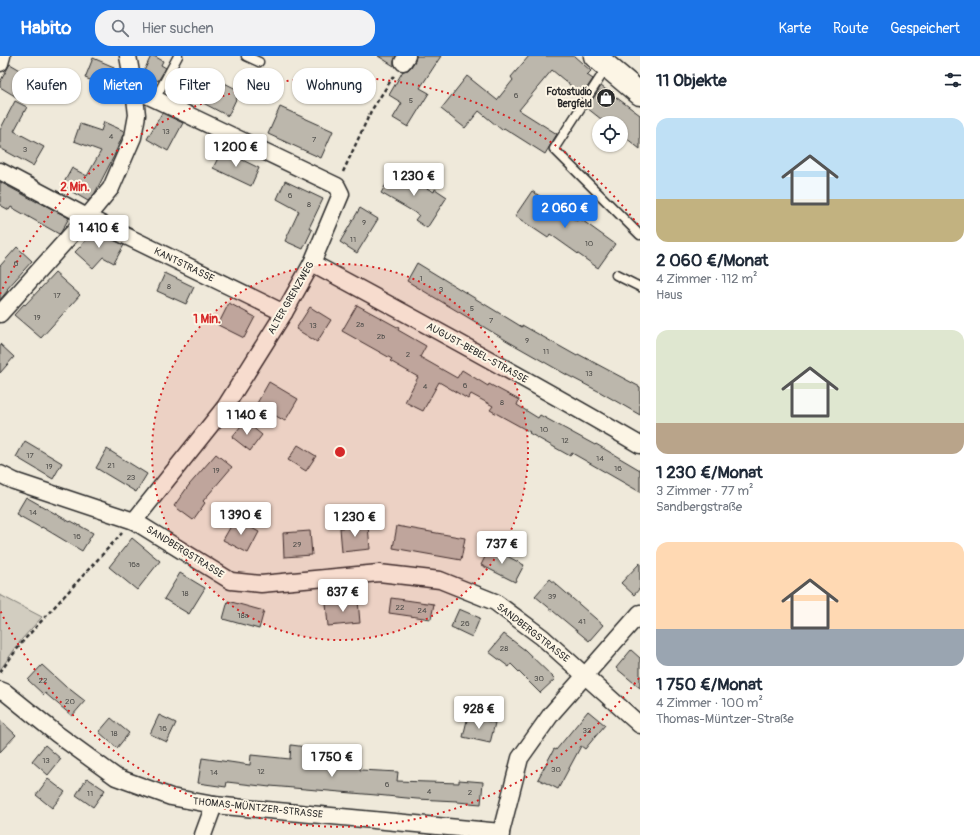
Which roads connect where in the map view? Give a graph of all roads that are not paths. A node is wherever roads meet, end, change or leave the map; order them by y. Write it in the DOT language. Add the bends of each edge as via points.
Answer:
graph roads {
  1 [pos="2,56"];
  2 [pos="128,56"];
  3 [pos="178,56"];
  4 [pos="246,56"];
  5 [pos="603,60"];
  6 [pos="259,62"];
  7 [pos="0,63"];
  8 [pos="130,68"];
  9 [pos="157,94"];
  10 [pos="640,94"];
  11 [pos="157,99"];
  12 [pos="136,104"];
  13 [pos="0,171"];
  14 [pos="86,217"];
  15 [pos="640,235"];
  16 [pos="312,263"];
  17 [pos="616,275"];
  18 [pos="640,287"];
  19 [pos="284,313"];
  20 [pos="0,314"];
  21 [pos="640,445"];
  22 [pos="0,474"];
  23 [pos="134,521"];
  24 [pos="640,613"];
  25 [pos="585,675"];
  26 [pos="0,690"];
  27 [pos="640,725"];
  28 [pos="214,805"];
  29 [pos="501,833"];
  30 [pos="203,835"];
  1 -- 7 [label="street"];
  2 -- 8 [label="street"];
  3 -- 9 [label="lane"];
  4 -- 6 [label="lane"];
  5 -- 10 [label="main road"];
  5 -- 15 [label="lane" via="554,149"];
  11 -- 16 [label="street, ALTER GRENZWEG" via="337,186 341,194"];
  12 -- 14 [label="street" via="137,115 133,136 111,188"];
  13 -- 14 [label="street, KANTSTRASSE"];
  14 -- 19 [label="street, KANTSTRASSE"];
  14 -- 20 [label="street"];
  16 -- 19 [label="street, ALTER GRENZWEG"];
  16 -- 21 [label="street, AUGUST-BEBEL-STRASSE"];
  17 -- 18 [label="lane"];
  19 -- 23 [label="street, ALTER GRENZWEG" via="225,407"];
  22 -- 23 [label="street, SANDBERGSTRASSE"];
  23 -- 25 [label="street, SANDBERGSTRASSE" via="231,581 261,584 379,574 440,580 495,602 542,637"];
  24 -- 25 [label="street"];
  25 -- 27 [label="street, SANDBERGSTRASSE"];
  25 -- 29 [label="street" via="552,713 520,758"];
  26 -- 28 [label="street, THOMAS-MÜNTZER-STRASSE" via="116,777 171,797"];
  28 -- 29 [label="street, THOMAS-MÜNTZER-STRASSE"];
  28 -- 30 [label="street"];
}
